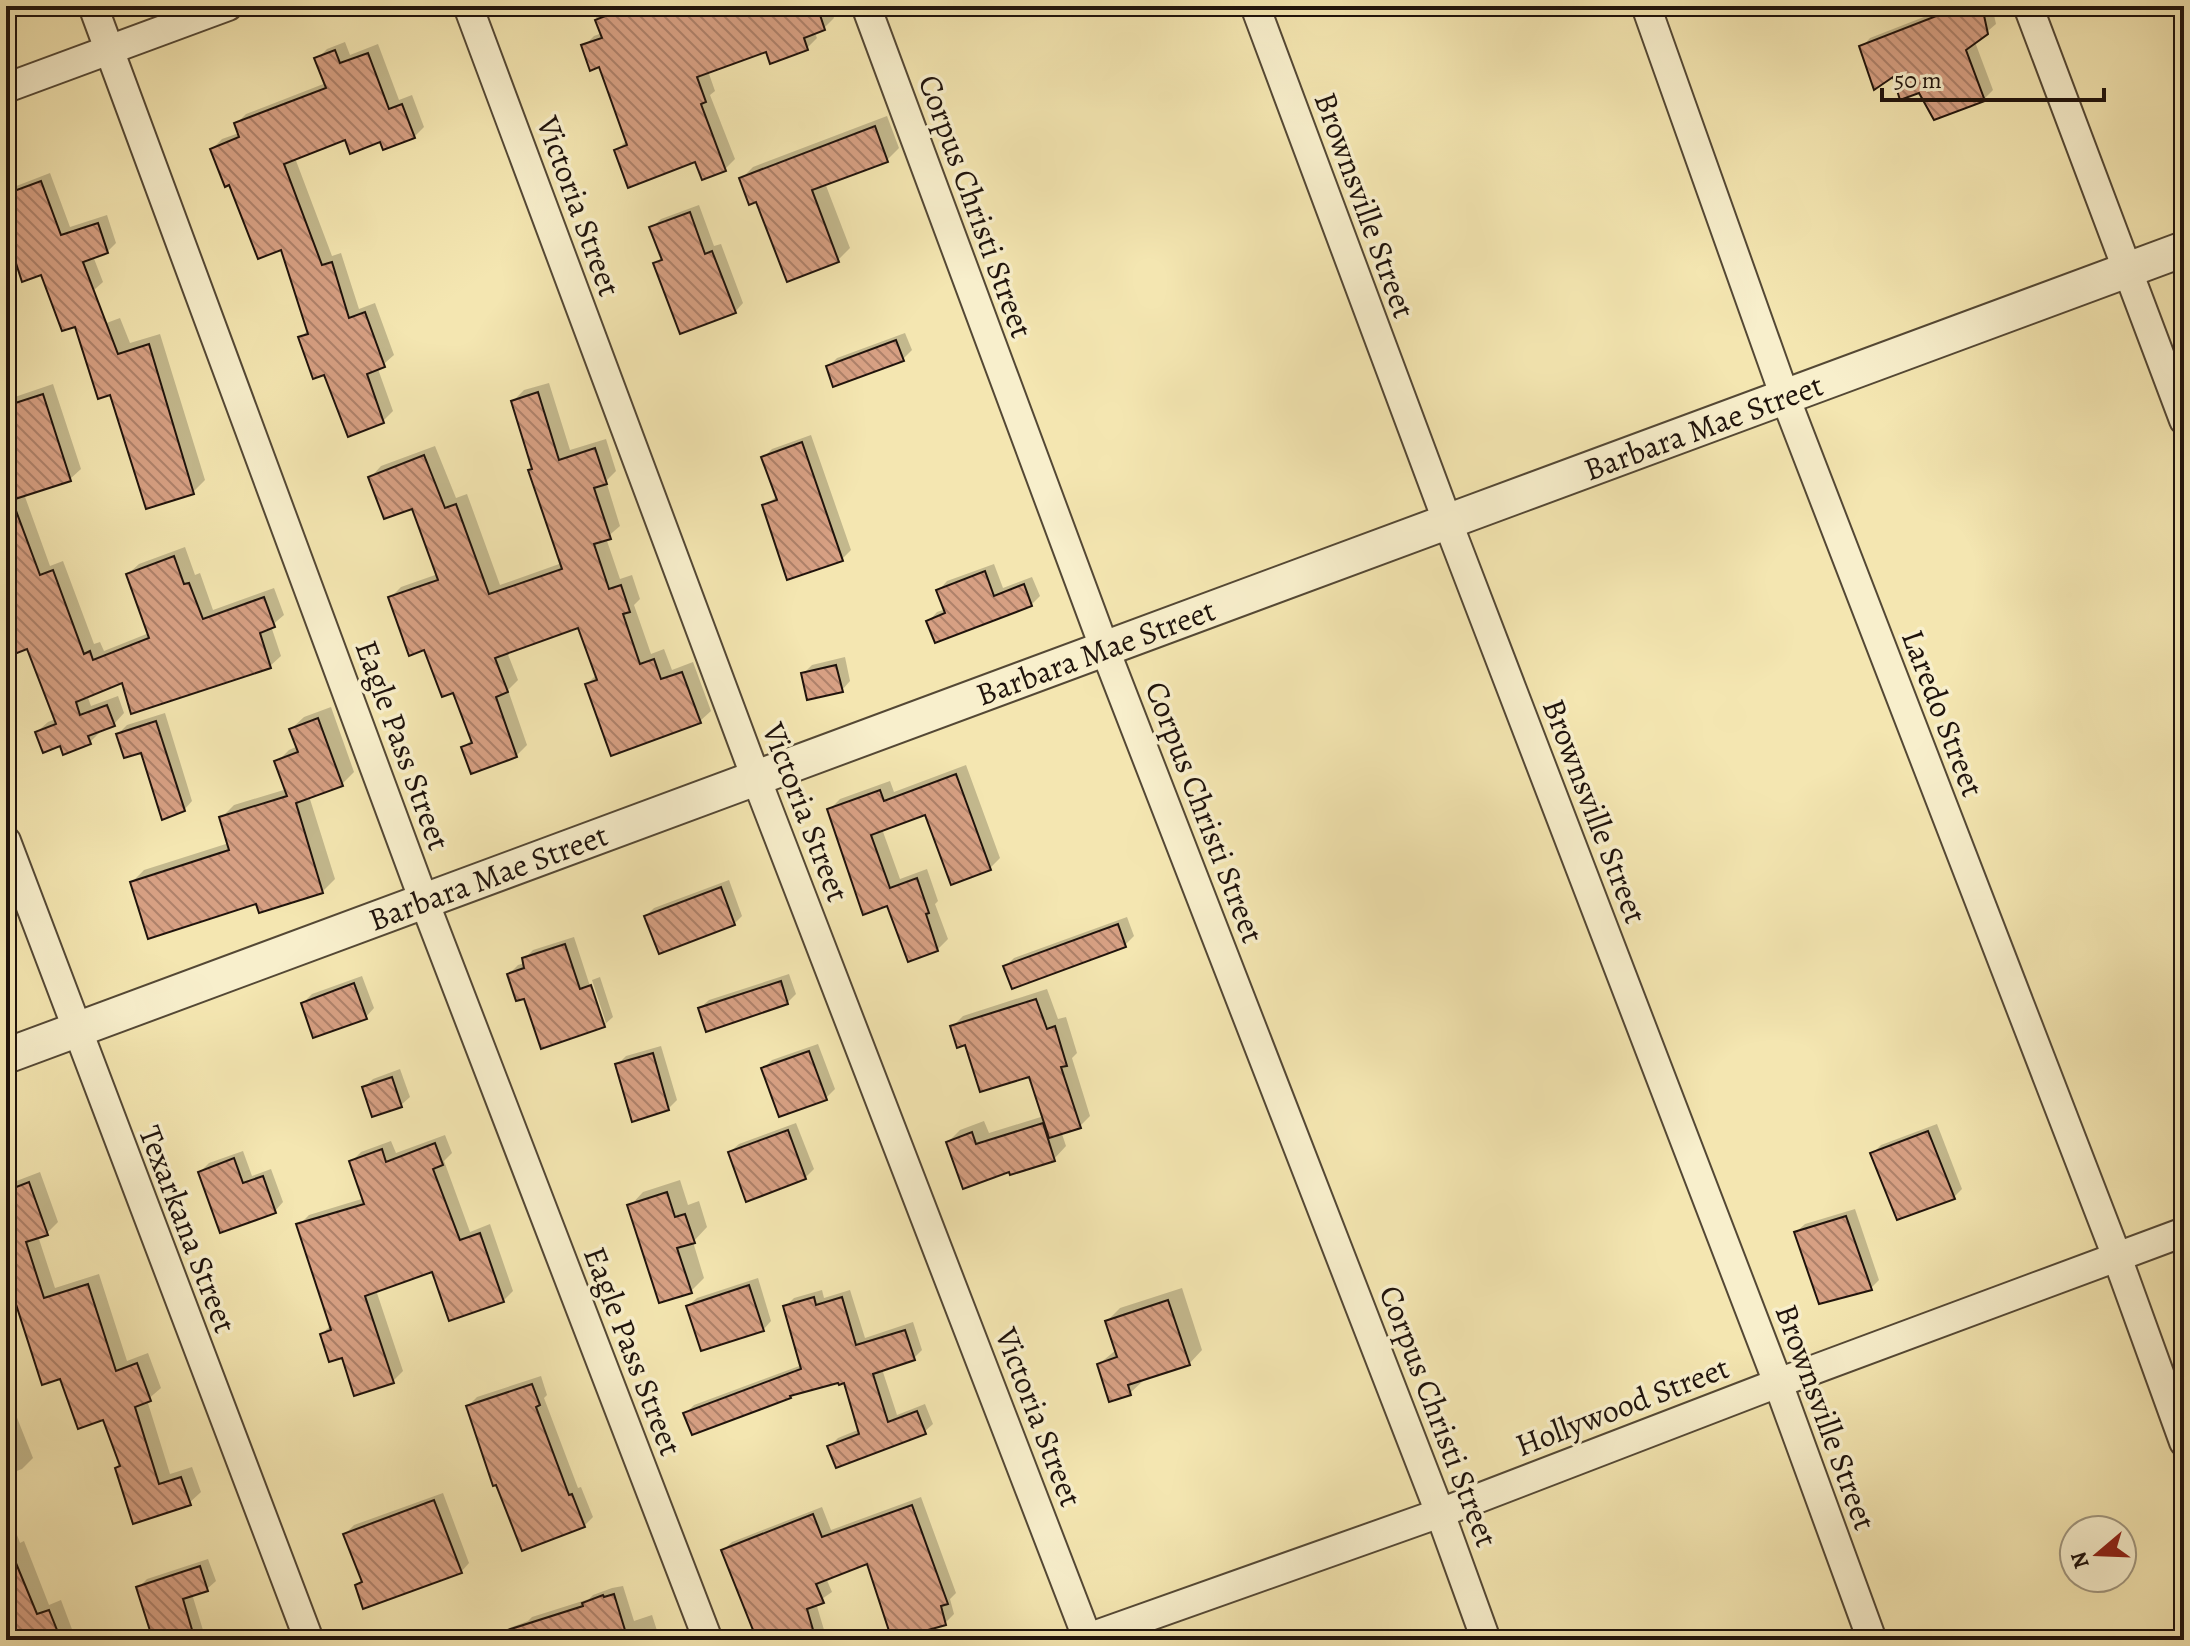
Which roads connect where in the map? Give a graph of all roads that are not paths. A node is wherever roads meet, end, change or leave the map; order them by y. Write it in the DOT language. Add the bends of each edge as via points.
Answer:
graph roads {
  1 [pos="93,6"];
  2 [pos="228,6"];
  3 [pos="468,6"];
  4 [pos="866,6"];
  5 [pos="1255,6"];
  6 [pos="1646,6"];
  7 [pos="2028,6"];
  8 [pos="109,50"];
  9 [pos="6,88"];
  10 [pos="2184,249"];
  11 [pos="2126,270"];
  12 [pos="1785,397"];
  13 [pos="2184,420"];
  14 [pos="1448,523"];
  15 [pos="1104,647"];
  16 [pos="756,778"];
  17 [pos="6,841"];
  18 [pos="424,901"];
  19 [pos="76,1030"];
  20 [pos="6,1056"];
  21 [pos="2184,1232"];
  22 [pos="2117,1257"];
  23 [pos="1778,1383"];
  24 [pos="2184,1442"];
  25 [pos="1440,1513"];
  26 [pos="1086,1639"];
  27 [pos="309,1640"];
  28 [pos="708,1640"];
  29 [pos="1486,1640"];
  30 [pos="1872,1640"];
  1 -- 8 [label="street, Eagle Pass Street"];
  2 -- 8 [label="street"];
  3 -- 16 [label="street, Victoria Street"];
  4 -- 15 [label="street, Corpus Christi Street"];
  5 -- 14 [label="street, Brownsville Street"];
  6 -- 12 [label="street, Laredo Street"];
  7 -- 11 [label="street"];
  8 -- 9 [label="street"];
  8 -- 18 [label="street, Eagle Pass Street"];
  10 -- 11 [label="street, Barbara Mae Street"];
  11 -- 12 [label="street, Barbara Mae Street"];
  11 -- 13 [label="street"];
  12 -- 14 [label="street, Barbara Mae Street"];
  12 -- 22 [label="street, Laredo Street"];
  14 -- 15 [label="street, Barbara Mae Street"];
  14 -- 23 [label="street, Brownsville Street"];
  15 -- 16 [label="street, Barbara Mae Street"];
  15 -- 25 [label="street, Corpus Christi Street"];
  16 -- 18 [label="street, Barbara Mae Street"];
  16 -- 26 [label="street, Victoria Street"];
  17 -- 19 [label="street, Texarkana Street"];
  18 -- 19 [label="street, Barbara Mae Street"];
  18 -- 28 [label="street, Eagle Pass Street"];
  19 -- 20 [label="street, Barbara Mae Street"];
  19 -- 27 [label="street, Texarkana Street"];
  21 -- 22 [label="street, Hollywood Street"];
  22 -- 23 [label="street, Hollywood Street"];
  22 -- 24 [label="street, Laredo Street"];
  23 -- 25 [label="street, Hollywood Street"];
  23 -- 30 [label="street, Brownsville Street"];
  25 -- 26 [label="street, Hollywood Street"];
  25 -- 29 [label="street, Corpus Christi Street"];
}
